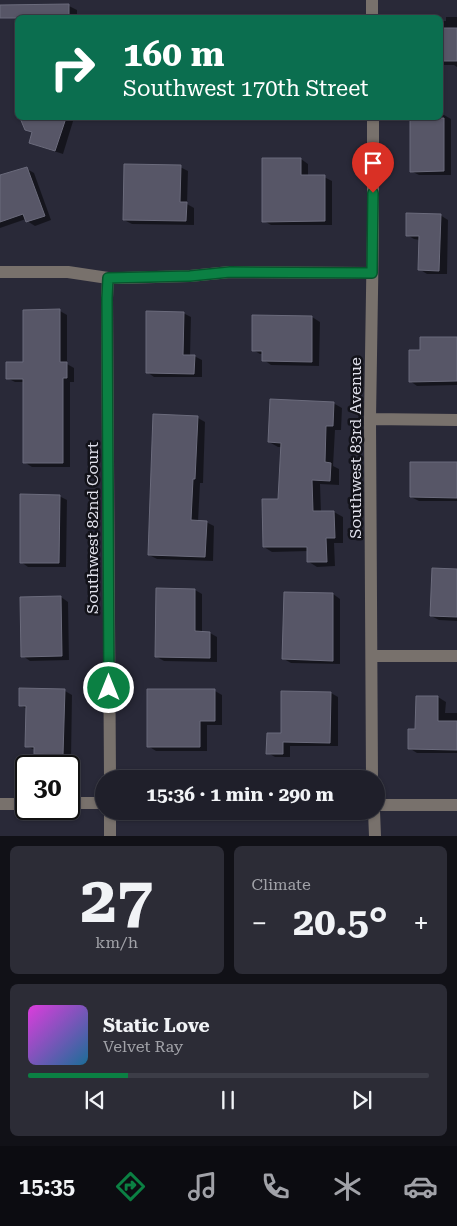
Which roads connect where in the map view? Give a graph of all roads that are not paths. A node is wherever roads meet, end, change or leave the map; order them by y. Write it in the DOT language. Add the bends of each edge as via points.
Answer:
graph roads {
  1 [pos="372,0"];
  2 [pos="372,15"];
  3 [pos="372,120"];
  4 [pos="0,272"];
  5 [pos="372,273"];
  6 [pos="108,278"];
  7 [pos="370,419"];
  8 [pos="457,420"];
  9 [pos="372,656"];
  10 [pos="457,656"];
  11 [pos="110,770"];
  12 [pos="372,770"];
  13 [pos="80,803"];
  14 [pos="95,803"];
  15 [pos="0,804"];
  16 [pos="15,804"];
  17 [pos="385,805"];
  18 [pos="457,805"];
  19 [pos="110,820"];
  20 [pos="374,820"];
  21 [pos="110,836"];
  22 [pos="375,836"];
  1 -- 2 [label="street"];
  3 -- 5 [label="street, Southwest 83rd Avenue"];
  4 -- 6 [label="street" via="68,272"];
  5 -- 6 [label="street" via="230,272"];
  5 -- 7 [label="street, Southwest 83rd Avenue"];
  6 -- 11 [label="street, Southwest 82nd Court"];
  7 -- 8 [label="street"];
  7 -- 9 [label="street, Southwest 83rd Avenue"];
  9 -- 10 [label="street"];
  9 -- 12 [label="street, Southwest 83rd Avenue"];
  13 -- 14 [label="street"];
  15 -- 16 [label="street"];
  17 -- 18 [label="street"];
  19 -- 21 [label="street"];
  20 -- 22 [label="street"];
}
